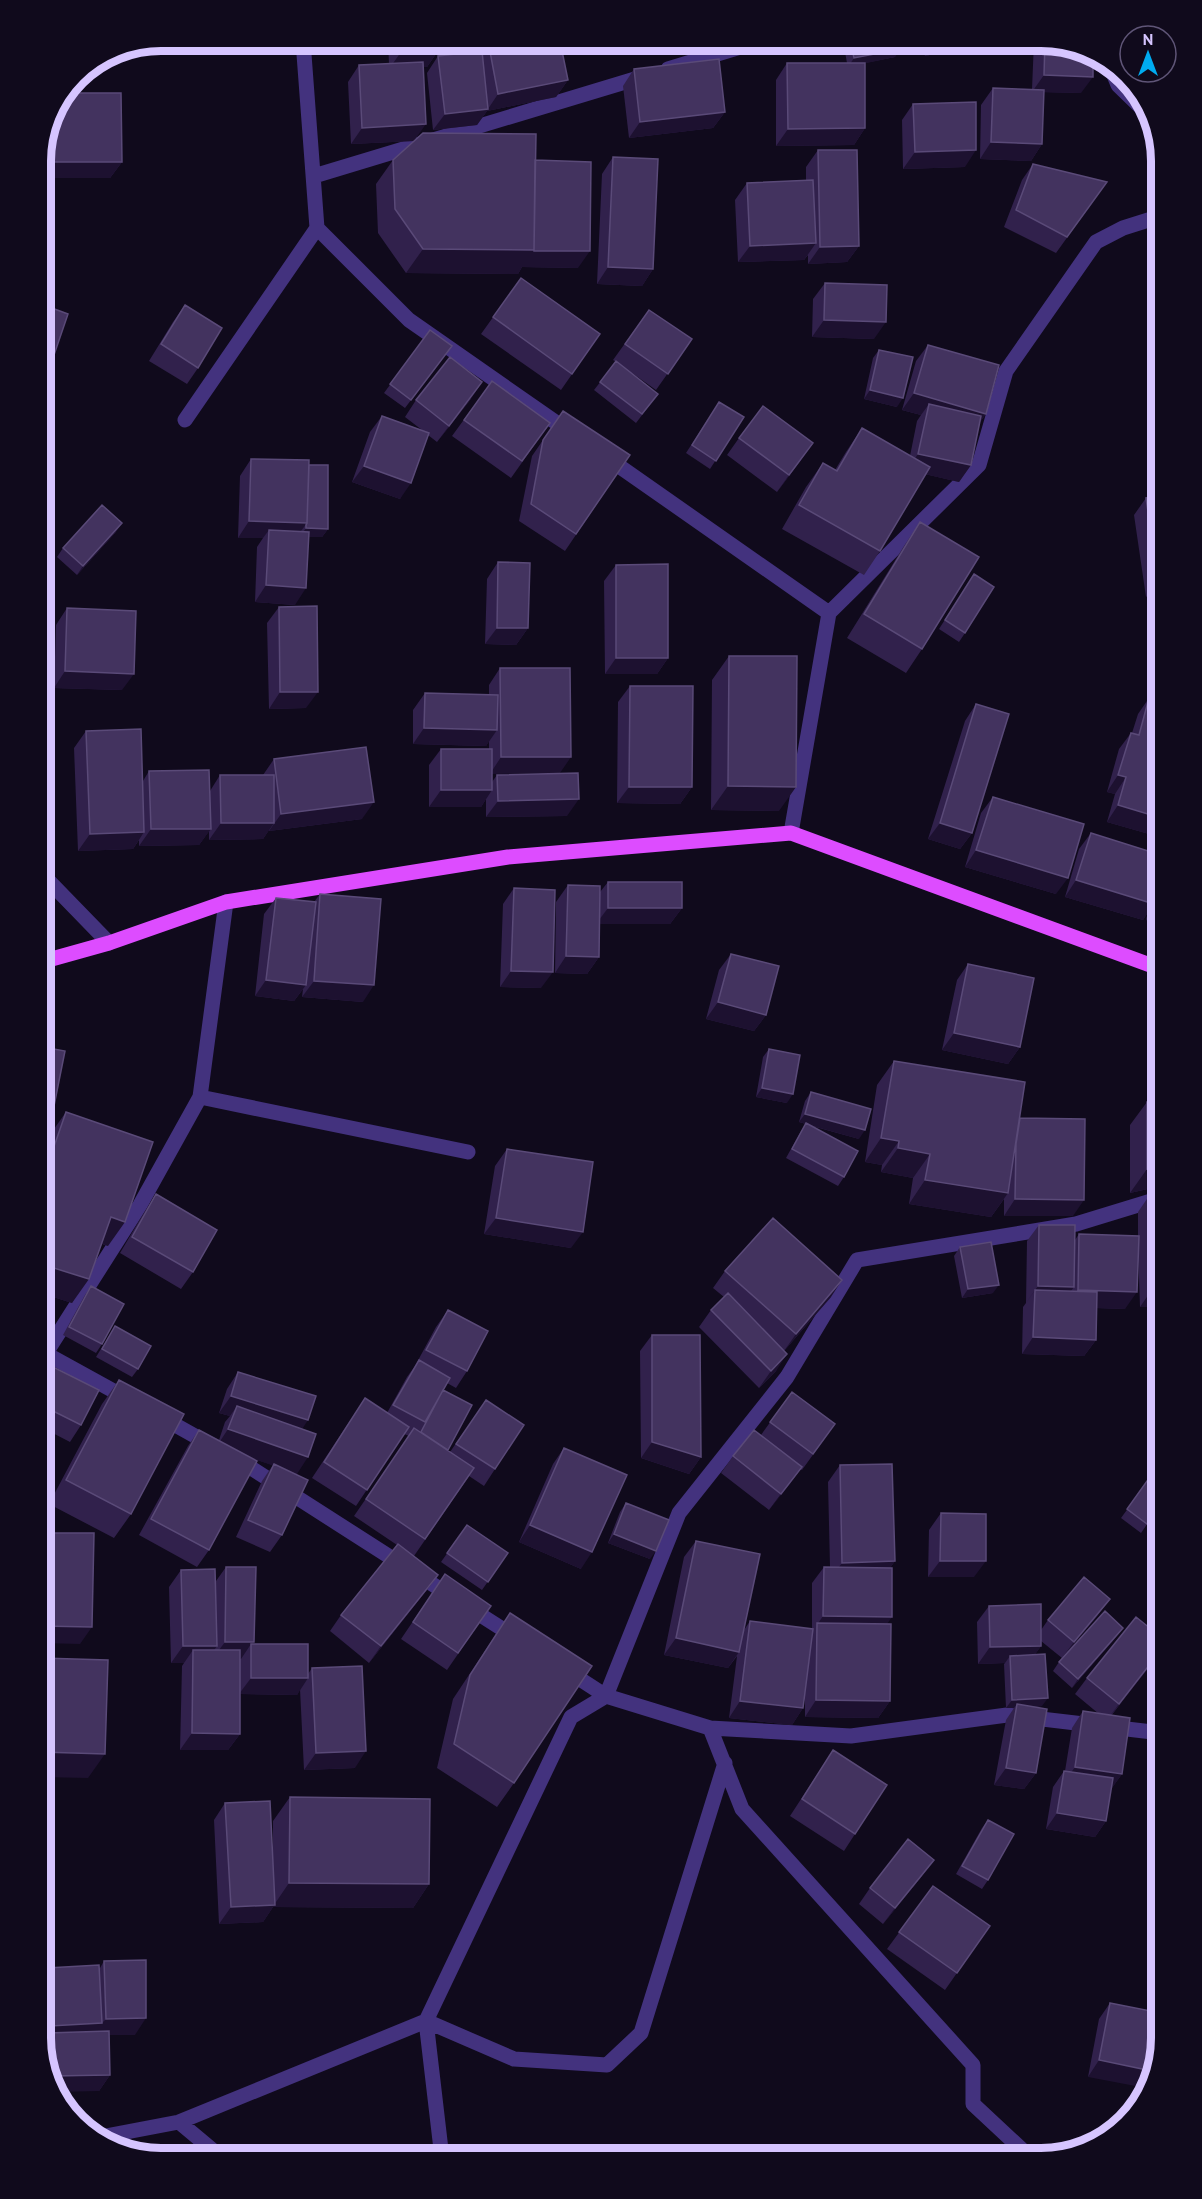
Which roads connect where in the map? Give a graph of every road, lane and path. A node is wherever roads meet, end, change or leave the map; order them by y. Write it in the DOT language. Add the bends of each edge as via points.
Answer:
graph roads {
  1 [pos="304,51"];
  2 [pos="727,51"];
  3 [pos="1116,81"];
  4 [pos="1129,96"];
  5 [pos="314,176"];
  6 [pos="1151,219"];
  7 [pos="317,228"];
  8 [pos="185,420"];
  9 [pos="829,614"];
  10 [pos="791,833"];
  11 [pos="51,883"];
  12 [pos="226,902"];
  13 [pos="109,943"];
  14 [pos="51,960"];
  15 [pos="1151,965"];
  16 [pos="200,1097"];
  17 [pos="468,1152"];
  18 [pos="1151,1201"];
  19 [pos="51,1340"];
  20 [pos="51,1356"];
  21 [pos="536,1650"];
  22 [pos="556,1663"];
  23 [pos="606,1696"];
  24 [pos="710,1728"];
  25 [pos="1151,1732"];
  26 [pos="724,1763"];
  27 [pos="426,2021"];
  28 [pos="178,2122"];
  29 [pos="109,2135"];
  30 [pos="210,2148"];
  31 [pos="440,2148"];
  32 [pos="1020,2148"];
  1 -- 5 [label="street"];
  2 -- 5 [label="street"];
  3 -- 4 [label="street"];
  5 -- 7 [label="street"];
  6 -- 9 [label="street" via="1096,242 1006,371 979,465"];
  7 -- 8 [label="street"];
  7 -- 9 [label="street" via="409,320"];
  9 -- 10 [label="street"];
  10 -- 12 [label="main road" via="508,857"];
  10 -- 15 [label="main road"];
  11 -- 13 [label="street"];
  12 -- 13 [label="main road"];
  12 -- 16 [label="street"];
  13 -- 14 [label="main road"];
  16 -- 17 [label="street"];
  16 -- 19 [label="street" via="140,1205"];
  18 -- 23 [label="street" via="1076,1224 857,1260 787,1377 679,1513"];
  20 -- 21 [label="street" via="254,1468"];
  22 -- 23 [label="street"];
  23 -- 24 [label="street"];
  23 -- 27 [label="street" via="571,1717"];
  24 -- 25 [label="street" via="850,1736 1007,1715"];
  24 -- 26 [label="street"];
  26 -- 27 [label="street" via="641,2032 607,2065 514,2059"];
  26 -- 32 [label="street" via="742,1809 974,2065 973,2104"];
  27 -- 28 [label="street"];
  27 -- 31 [label="street"];
  28 -- 29 [label="street"];
  28 -- 30 [label="street"];
}
